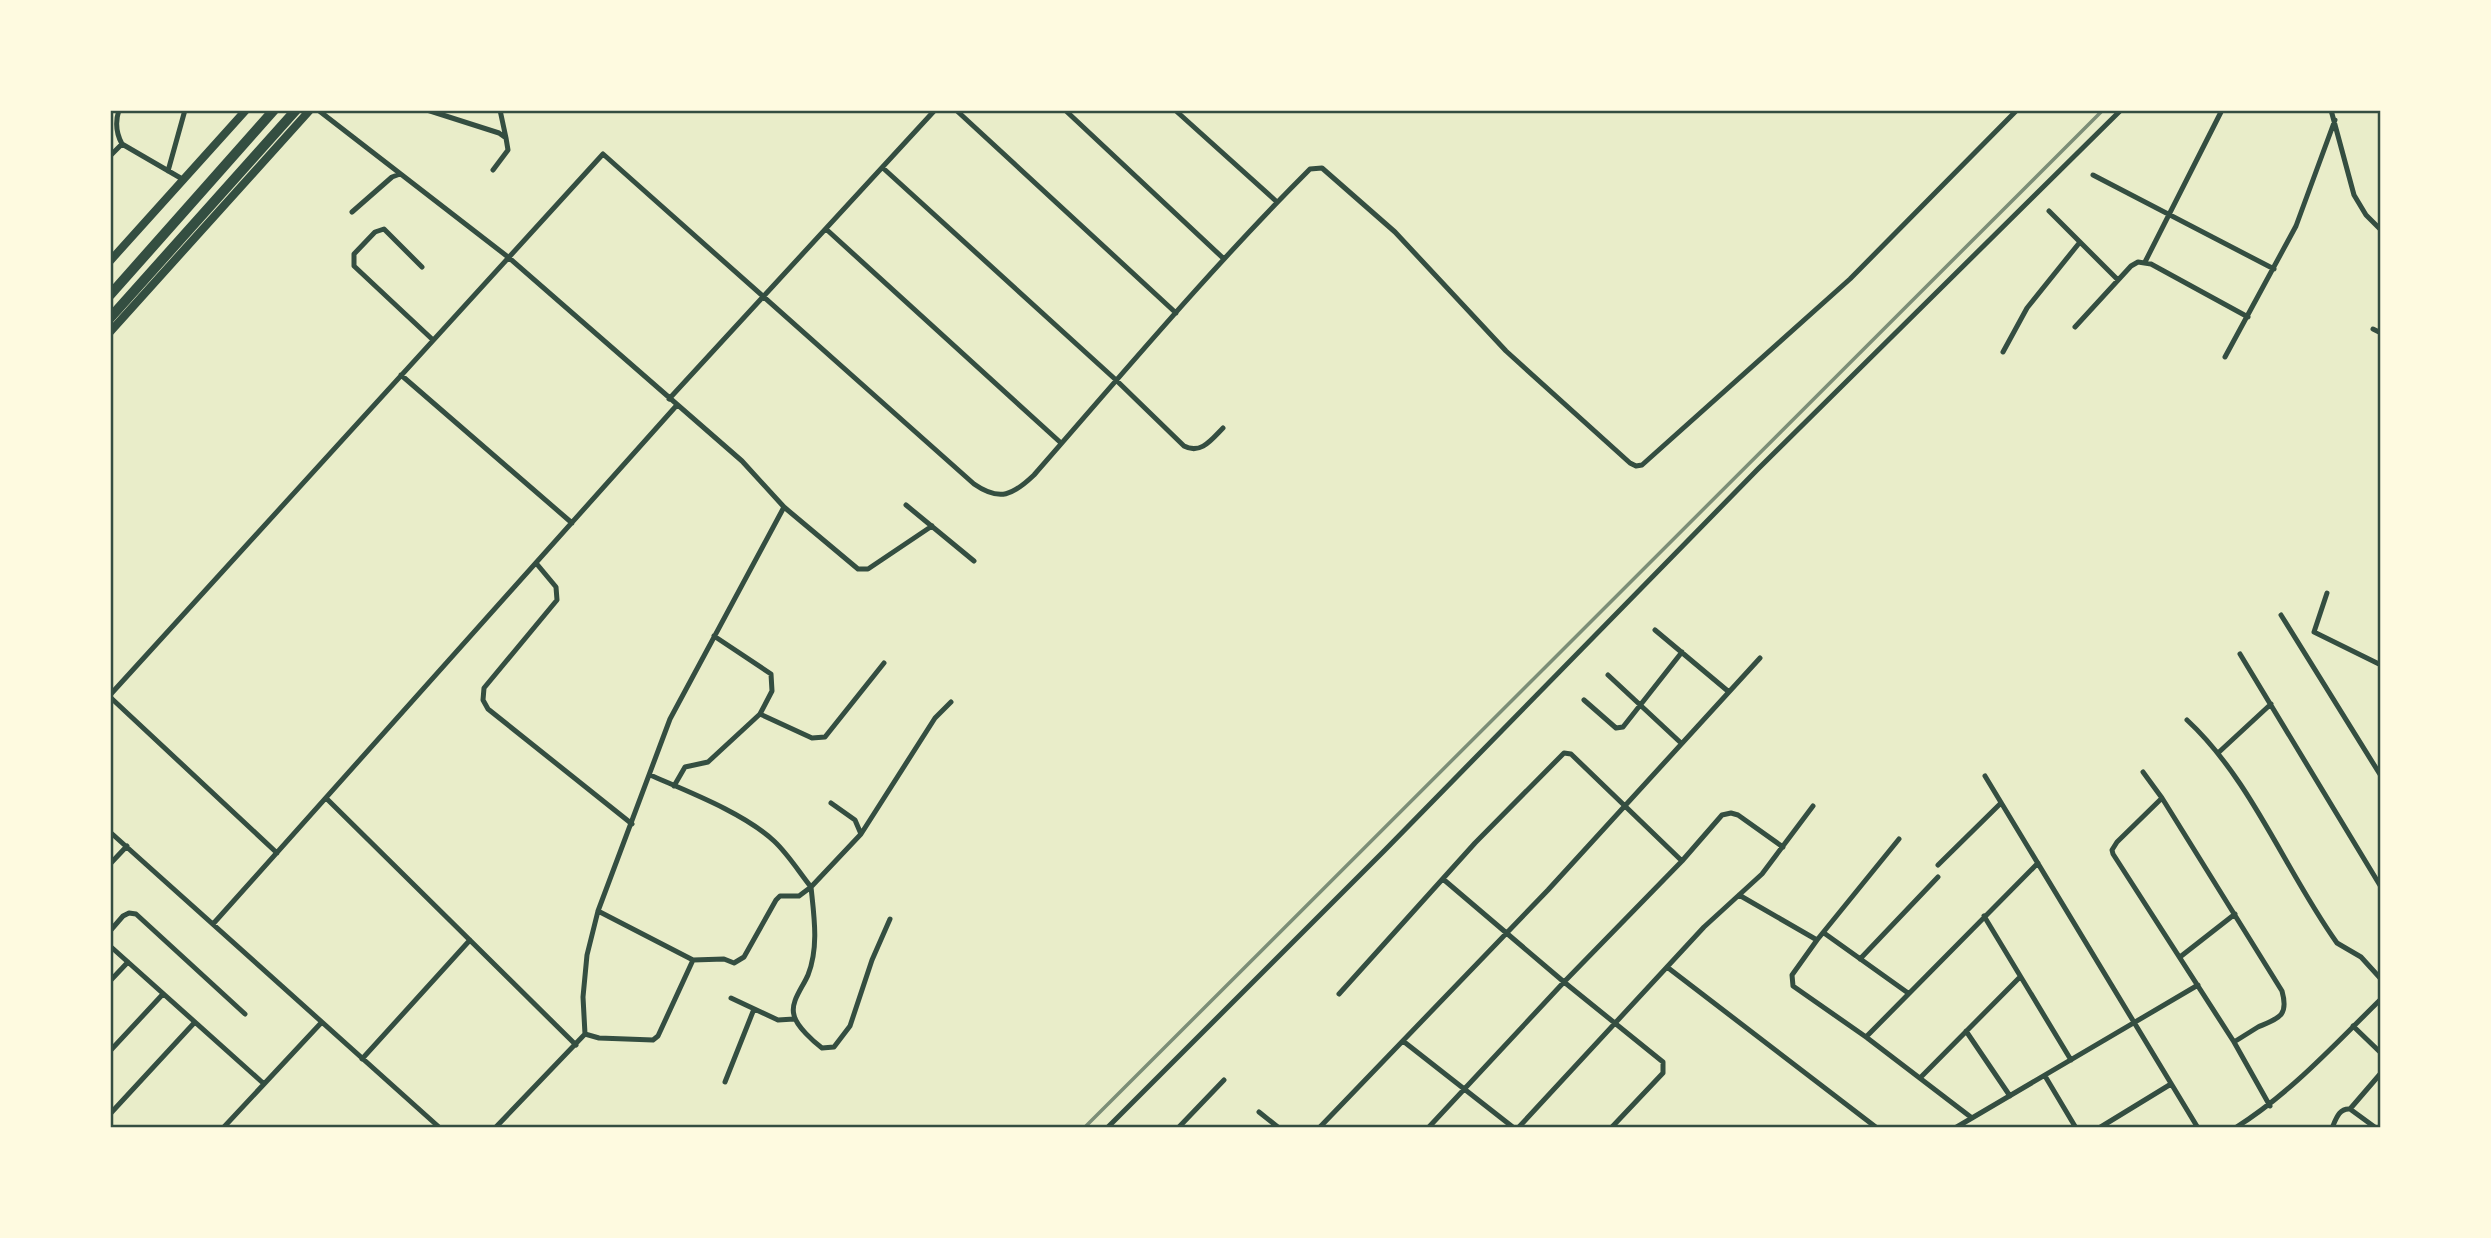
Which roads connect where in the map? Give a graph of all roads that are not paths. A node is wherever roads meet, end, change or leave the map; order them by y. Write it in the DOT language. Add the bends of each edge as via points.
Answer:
graph roads {
  1 [pos="119,110"];
  2 [pos="185,110"];
  3 [pos="246,110"];
  4 [pos="274,110"];
  5 [pos="296,110"];
  6 [pos="310,110"];
  7 [pos="318,110"];
  8 [pos="427,110"];
  9 [pos="500,110"];
  10 [pos="935,110"];
  11 [pos="956,110"];
  12 [pos="1065,110"];
  13 [pos="1175,110"];
  14 [pos="2017,110"];
  15 [pos="2121,110"];
  16 [pos="2222,110"];
  17 [pos="2331,110"];
  18 [pos="2335,120"];
  19 [pos="506,138"];
  20 [pos="122,144"];
  21 [pos="110,156"];
  22 [pos="883,168"];
  23 [pos="493,170"];
  24 [pos="168,171"];
  25 [pos="400,174"];
  26 [pos="2093,175"];
  27 [pos="184,180"];
  28 [pos="1277,202"];
  29 [pos="2049,211"];
  30 [pos="352,212"];
  31 [pos="2169,214"];
  32 [pos="825,229"];
  33 [pos="2381,230"];
  34 [pos="2080,242"];
  35 [pos="110,247"];
  36 [pos="119,251"];
  37 [pos="508,257"];
  38 [pos="1224,259"];
  39 [pos="110,261"];
  40 [pos="2144,262"];
  41 [pos="422,267"];
  42 [pos="2274,269"];
  43 [pos="2118,280"];
  44 [pos="110,295"];
  45 [pos="763,296"];
  46 [pos="1176,313"];
  47 [pos="2248,317"];
  48 [pos="110,318"];
  49 [pos="2075,327"];
  50 [pos="2373,329"];
  51 [pos="110,332"];
  52 [pos="2381,333"];
  53 [pos="433,340"];
  54 [pos="2003,352"];
  55 [pos="2225,357"];
  56 [pos="401,375"];
  57 [pos="1116,380"];
  58 [pos="669,399"];
  59 [pos="677,405"];
  60 [pos="1223,428"];
  61 [pos="1061,443"];
  62 [pos="906,505"];
  63 [pos="784,507"];
  64 [pos="572,523"];
  65 [pos="932,526"];
  66 [pos="974,561"];
  67 [pos="536,564"];
  68 [pos="2327,593"];
  69 [pos="2281,615"];
  70 [pos="1655,630"];
  71 [pos="714,636"];
  72 [pos="1682,652"];
  73 [pos="2240,654"];
  74 [pos="1760,658"];
  75 [pos="884,663"];
  76 [pos="2381,665"];
  77 [pos="1608,675"];
  78 [pos="1729,692"];
  79 [pos="110,696"];
  80 [pos="1584,700"];
  81 [pos="951,702"];
  82 [pos="2271,704"];
  83 [pos="1640,705"];
  84 [pos="760,714"];
  85 [pos="2187,720"];
  86 [pos="1681,743"];
  87 [pos="2218,753"];
  88 [pos="2143,772"];
  89 [pos="650,775"];
  90 [pos="1985,776"];
  91 [pos="2381,776"];
  92 [pos="674,786"];
  93 [pos="326,798"];
  94 [pos="2162,798"];
  95 [pos="831,803"];
  96 [pos="2001,803"];
  97 [pos="1624,804"];
  98 [pos="1813,806"];
  99 [pos="632,824"];
  100 [pos="110,832"];
  101 [pos="861,834"];
  102 [pos="1899,839"];
  103 [pos="127,846"];
  104 [pos="1783,847"];
  105 [pos="277,853"];
  106 [pos="1682,861"];
  107 [pos="2038,863"];
  108 [pos="110,864"];
  109 [pos="1938,865"];
  110 [pos="1938,877"];
  111 [pos="1443,879"];
  112 [pos="811,887"];
  113 [pos="2381,887"];
  114 [pos="1740,895"];
  115 [pos="598,911"];
  116 [pos="2235,914"];
  117 [pos="1984,916"];
  118 [pos="890,919"];
  119 [pos="213,925"];
  120 [pos="110,931"];
  121 [pos="1507,933"];
  122 [pos="1824,933"];
  123 [pos="470,940"];
  124 [pos="1817,940"];
  125 [pos="110,946"];
  126 [pos="2180,957"];
  127 [pos="1860,959"];
  128 [pos="693,960"];
  129 [pos="128,962"];
  130 [pos="1667,967"];
  131 [pos="2020,977"];
  132 [pos="2381,979"];
  133 [pos="110,981"];
  134 [pos="1564,982"];
  135 [pos="2198,985"];
  136 [pos="1908,993"];
  137 [pos="163,994"];
  138 [pos="1339,994"];
  139 [pos="731,998"];
  140 [pos="2381,999"];
  141 [pos="754,1009"];
  142 [pos="245,1014"];
  143 [pos="794,1019"];
  144 [pos="195,1022"];
  145 [pos="2134,1022"];
  146 [pos="321,1023"];
  147 [pos="1616,1024"];
  148 [pos="2353,1026"];
  149 [pos="1966,1031"];
  150 [pos="585,1034"];
  151 [pos="1866,1037"];
  152 [pos="1403,1041"];
  153 [pos="2234,1042"];
  154 [pos="576,1045"];
  155 [pos="110,1051"];
  156 [pos="2381,1053"];
  157 [pos="362,1059"];
  158 [pos="2071,1060"];
  159 [pos="2381,1073"];
  160 [pos="2045,1076"];
  161 [pos="1920,1079"];
  162 [pos="1224,1080"];
  163 [pos="725,1082"];
  164 [pos="264,1083"];
  165 [pos="2171,1084"];
  166 [pos="1465,1090"];
  167 [pos="2011,1096"];
  168 [pos="2270,1105"];
  169 [pos="2350,1109"];
  170 [pos="1259,1112"];
  171 [pos="110,1114"];
  172 [pos="1972,1118"];
  173 [pos="223,1128"];
  174 [pos="440,1128"];
  175 [pos="495,1128"];
  176 [pos="1107,1128"];
  177 [pos="1178,1128"];
  178 [pos="1279,1128"];
  179 [pos="1319,1128"];
  180 [pos="1428,1128"];
  181 [pos="1516,1128"];
  182 [pos="1611,1128"];
  183 [pos="1877,1128"];
  184 [pos="1955,1128"];
  185 [pos="2076,1128"];
  186 [pos="2099,1128"];
  187 [pos="2198,1128"];
  188 [pos="2235,1128"];
  189 [pos="2332,1128"];
  190 [pos="2376,1128"];
  1 -- 20 [label="street" via="117,136"];
  2 -- 24 [label="street"];
  3 -- 27 [label="main road"];
  4 -- 44 [label="highway"];
  5 -- 48 [label="highway"];
  6 -- 51 [label="main road"];
  7 -- 25 [label="street"];
  8 -- 19 [label="street"];
  9 -- 19 [label="street"];
  10 -- 22 [label="street"];
  11 -- 46 [label="street"];
  12 -- 38 [label="street"];
  13 -- 28 [label="street"];
  14 -- 28 [label="street" via="1840,288 1636,466 1488,332 1395,232 1322,168 1310,169"];
  15 -- 176 [label="street" via="1758,469"];
  16 -- 31 [label="street"];
  17 -- 18 [label="street"];
  18 -- 33 [label="street" via="2354,195"];
  18 -- 42 [label="street"];
  19 -- 23 [label="street" via="508,150"];
  20 -- 21 [label="street"];
  20 -- 24 [label="street"];
  22 -- 32 [label="street"];
  22 -- 57 [label="street"];
  24 -- 27 [label="street"];
  25 -- 30 [label="street"];
  25 -- 37 [label="street"];
  26 -- 31 [label="street"];
  27 -- 36 [label="main road"];
  28 -- 38 [label="street"];
  29 -- 34 [label="street"];
  31 -- 40 [label="street"];
  31 -- 42 [label="street"];
  32 -- 45 [label="street"];
  32 -- 61 [label="street"];
  34 -- 43 [label="street"];
  34 -- 54 [label="street" via="2027,308"];
  35 -- 36 [label="street"];
  36 -- 39 [label="main road"];
  37 -- 45 [label="street" via="603,154"];
  37 -- 53 [label="street"];
  37 -- 58 [label="street"];
  38 -- 46 [label="street"];
  40 -- 43 [label="street" via="2131,266"];
  40 -- 47 [label="street"];
  41 -- 53 [label="street" via="384,229 375,232 353,259 354,266"];
  42 -- 47 [label="street"];
  43 -- 49 [label="street"];
  45 -- 58 [label="street"];
  45 -- 61 [label="street" via="985,491 994,495 1018,490"];
  46 -- 57 [label="street"];
  47 -- 55 [label="street"];
  50 -- 52 [label="street"];
  53 -- 56 [label="street"];
  56 -- 64 [label="street"];
  56 -- 79 [label="street"];
  57 -- 60 [label="street" via="1190,449 1202,448"];
  57 -- 61 [label="street"];
  58 -- 59 [label="street"];
  59 -- 63 [label="street" via="742,461"];
  59 -- 64 [label="street"];
  62 -- 65 [label="street"];
  63 -- 65 [label="street" via="858,569 868,569"];
  63 -- 71 [label="street"];
  64 -- 67 [label="street"];
  65 -- 66 [label="street"];
  67 -- 93 [label="street"];
  67 -- 99 [label="street" via="556,587 557,600 484,688 483,700 488,709"];
  68 -- 76 [label="street" via="2314,632"];
  69 -- 91 [label="street"];
  70 -- 72 [label="street"];
  71 -- 84 [label="street" via="771,674 772,691"];
  71 -- 89 [label="street" via="670,719"];
  72 -- 78 [label="street"];
  72 -- 83 [label="street"];
  73 -- 82 [label="street"];
  74 -- 78 [label="street"];
  75 -- 84 [label="street" via="825,737 812,738"];
  77 -- 83 [label="street"];
  78 -- 86 [label="street"];
  79 -- 105 [label="street"];
  80 -- 83 [label="street" via="1619,729"];
  81 -- 101 [label="street" via="935,718"];
  82 -- 87 [label="street"];
  82 -- 113 [label="street"];
  83 -- 86 [label="street"];
  84 -- 92 [label="street" via="708,762 685,767"];
  85 -- 87 [label="street"];
  86 -- 97 [label="street"];
  87 -- 132 [label="street" via="2333,938 2361,957"];
  88 -- 94 [label="street"];
  89 -- 92 [label="street"];
  89 -- 99 [label="street"];
  90 -- 96 [label="street"];
  92 -- 112 [label="street" via="756,827 776,842"];
  93 -- 105 [label="street"];
  93 -- 123 [label="street"];
  94 -- 116 [label="street"];
  94 -- 126 [label="street" via="2112,850"];
  95 -- 101 [label="street" via="855,820"];
  96 -- 107 [label="street"];
  96 -- 109 [label="street"];
  97 -- 106 [label="street"];
  97 -- 111 [label="street" via="1571,754 1564,753"];
  97 -- 121 [label="street"];
  98 -- 104 [label="street"];
  99 -- 115 [label="street"];
  100 -- 103 [label="street"];
  101 -- 112 [label="street"];
  102 -- 122 [label="street"];
  103 -- 108 [label="street"];
  103 -- 119 [label="street"];
  104 -- 106 [label="street" via="1731,813 1722,815"];
  104 -- 114 [label="street"];
  105 -- 119 [label="street"];
  106 -- 134 [label="street"];
  107 -- 117 [label="street"];
  107 -- 145 [label="street"];
  110 -- 127 [label="street"];
  111 -- 121 [label="street"];
  111 -- 138 [label="street"];
  112 -- 128 [label="street" via="799,896 776,900 740,961"];
  112 -- 143 [label="street" via="815,930 811,968 794,1002"];
  114 -- 124 [label="street"];
  114 -- 130 [label="street"];
  115 -- 128 [label="street"];
  115 -- 150 [label="street" via="587,955"];
  116 -- 126 [label="street"];
  116 -- 153 [label="street" via="2285,1002 2278,1018"];
  117 -- 131 [label="street"];
  117 -- 136 [label="street"];
  118 -- 143 [label="street" via="842,1040 834,1047 822,1048"];
  119 -- 146 [label="street"];
  120 -- 142 [label="street" via="123,916 136,914"];
  121 -- 134 [label="street"];
  121 -- 152 [label="street"];
  122 -- 124 [label="street"];
  122 -- 127 [label="street"];
  123 -- 154 [label="street"];
  123 -- 157 [label="street"];
  124 -- 151 [label="street" via="1792,975 1793,986"];
  125 -- 129 [label="street"];
  126 -- 135 [label="street"];
  127 -- 136 [label="street"];
  128 -- 150 [label="street" via="653,1040"];
  129 -- 133 [label="street"];
  129 -- 137 [label="street"];
  130 -- 147 [label="street"];
  130 -- 183 [label="street"];
  131 -- 149 [label="street"];
  131 -- 158 [label="street"];
  134 -- 147 [label="street"];
  134 -- 166 [label="street"];
  135 -- 145 [label="street"];
  135 -- 153 [label="street"];
  136 -- 151 [label="street"];
  137 -- 144 [label="street"];
  137 -- 155 [label="street"];
  139 -- 141 [label="street"];
  140 -- 148 [label="street"];
  141 -- 143 [label="street" via="778,1020"];
  141 -- 163 [label="street"];
  144 -- 164 [label="street"];
  144 -- 171 [label="street"];
  145 -- 158 [label="street"];
  145 -- 165 [label="street"];
  146 -- 157 [label="street"];
  146 -- 164 [label="street"];
  147 -- 181 [label="street"];
  147 -- 182 [label="street" via="1665,1068"];
  148 -- 156 [label="street"];
  148 -- 168 [label="street"];
  149 -- 161 [label="street"];
  149 -- 167 [label="street"];
  150 -- 154 [label="street"];
  151 -- 161 [label="street"];
  152 -- 166 [label="street"];
  152 -- 179 [label="street"];
  153 -- 168 [label="street"];
  154 -- 175 [label="street"];
  157 -- 174 [label="street"];
  158 -- 160 [label="street"];
  159 -- 169 [label="street"];
  160 -- 167 [label="street"];
  160 -- 185 [label="street"];
  161 -- 172 [label="street"];
  162 -- 177 [label="street"];
  164 -- 173 [label="street"];
  165 -- 186 [label="street"];
  165 -- 187 [label="street"];
  166 -- 180 [label="street"];
  166 -- 181 [label="street"];
  167 -- 172 [label="street"];
  168 -- 188 [label="street"];
  169 -- 189 [label="street" via="2341,1111"];
  169 -- 190 [label="street"];
  170 -- 178 [label="street"];
  172 -- 184 [label="street"];
}
